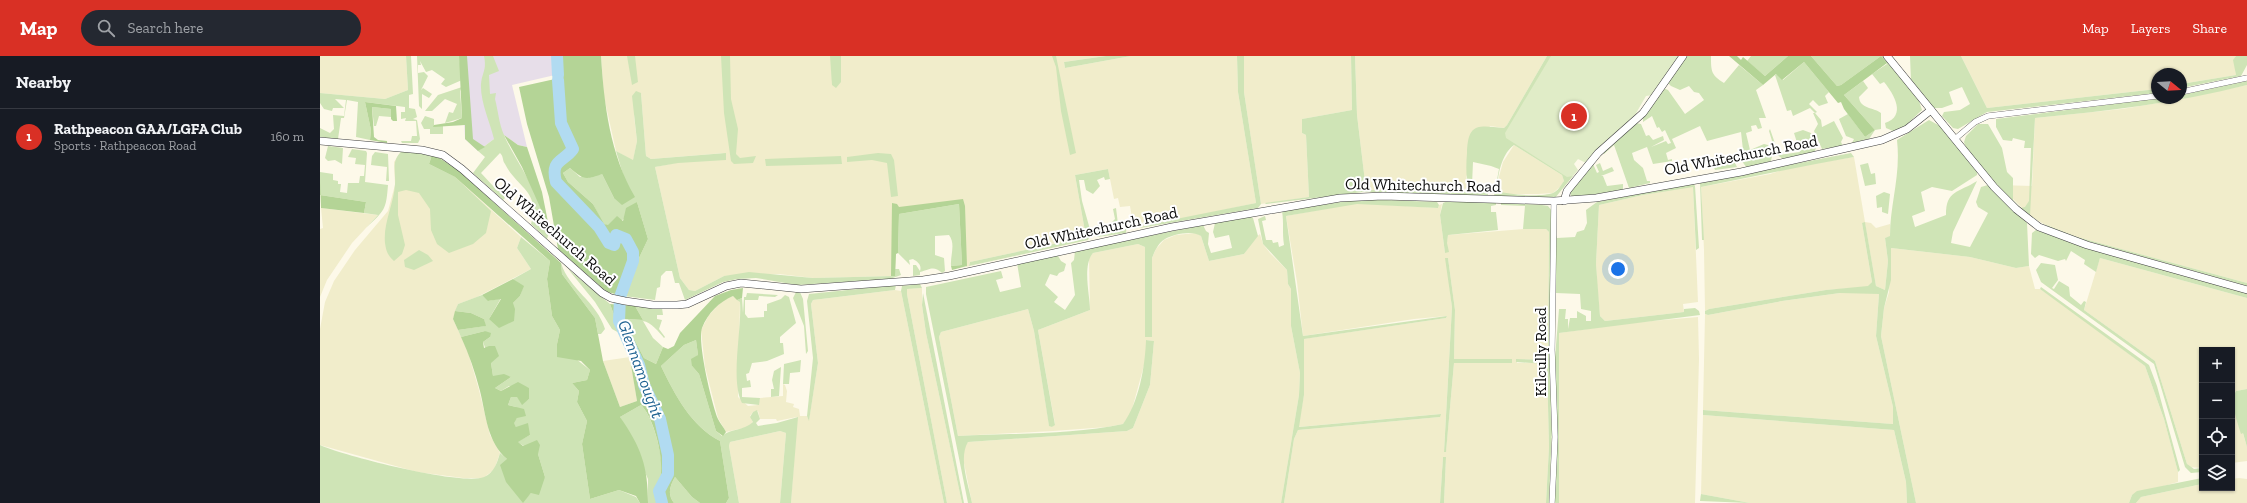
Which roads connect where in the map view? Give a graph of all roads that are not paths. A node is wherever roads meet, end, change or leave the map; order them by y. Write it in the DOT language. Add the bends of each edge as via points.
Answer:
graph roads {
  1 [pos="1683,56"];
  2 [pos="1887,56"];
  3 [pos="2247,78"];
  4 [pos="2187,91"];
  5 [pos="2151,97"];
  6 [pos="1931,110"];
  7 [pos="1954,139"];
  8 [pos="320,140"];
  9 [pos="1554,201"];
  10 [pos="1564,201"];
  11 [pos="2247,290"];
  12 [pos="1552,503"];
  1 -- 10 [label="street" via="1643,113 1598,153 1567,191"];
  2 -- 6 [label="street"];
  3 -- 4 [label="street"];
  5 -- 7 [label="street" via="1988,116 1974,122"];
  6 -- 7 [label="street"];
  6 -- 10 [label="street, Old Whitechurch Road" via="1907,130 1882,140 1741,172 1596,198"];
  7 -- 11 [label="street" via="2006,198 2039,227 2093,247"];
  8 -- 9 [label="street, Old Whitechurch Road" via="422,150 442,156 486,190 606,296 621,301 654,305 687,304 722,288 741,283 801,289 923,280 1165,228 1340,198 1383,196"];
  9 -- 10 [label="street, Old Whitechurch Road"];
  9 -- 12 [label="street, Kilcully Road" via="1552,350 1555,437"];
}
